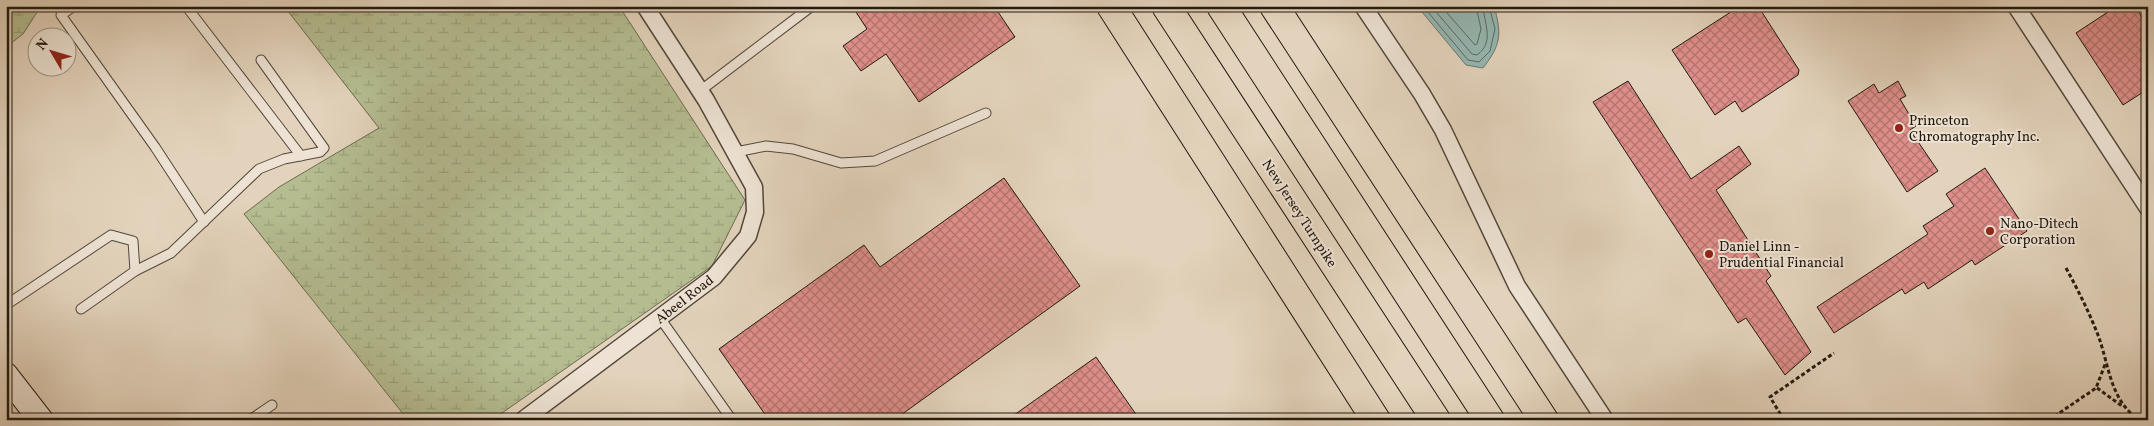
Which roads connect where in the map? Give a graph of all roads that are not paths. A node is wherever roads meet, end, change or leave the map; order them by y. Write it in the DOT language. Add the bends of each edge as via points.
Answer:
graph roads {
  1 [pos="74,6"];
  2 [pos="186,6"];
  3 [pos="645,6"];
  4 [pos="812,6"];
  5 [pos="1112,6"];
  6 [pos="1166,6"];
  7 [pos="1221,6"];
  8 [pos="1274,6"];
  9 [pos="1363,6"];
  10 [pos="2016,6"];
  11 [pos="260,60"];
  12 [pos="700,91"];
  13 [pos="986,113"];
  14 [pos="736,152"];
  15 [pos="301,156"];
  16 [pos="2148,208"];
  17 [pos="204,222"];
  18 [pos="135,270"];
  19 [pos="6,305"];
  20 [pos="81,309"];
  21 [pos="660,318"];
  22 [pos="6,375"];
  23 [pos="272,405"];
  24 [pos="41,420"];
  25 [pos="250,420"];
  26 [pos="524,420"];
  27 [pos="732,420"];
  28 [pos="1376,420"];
  29 [pos="1436,420"];
  30 [pos="1490,420"];
  31 [pos="1544,420"];
  32 [pos="1605,420"];
  1 -- 17 [label="lane" via="61,15"];
  2 -- 15 [label="lane"];
  3 -- 12 [label="street, Abeel Road"];
  4 -- 12 [label="lane"];
  5 -- 28 [label="highway"];
  6 -- 29 [label="highway, New Jersey Turnpike"];
  7 -- 30 [label="highway"];
  8 -- 31 [label="highway"];
  9 -- 32 [label="street" via="1444,130 1517,286"];
  10 -- 16 [label="street"];
  11 -- 15 [label="lane" via="324,148"];
  12 -- 14 [label="street, Abeel Road"];
  13 -- 14 [label="lane" via="875,160 841,163 793,149 766,146"];
  14 -- 21 [label="street, Abeel Road" via="754,187 755,212 748,236 714,277"];
  15 -- 17 [label="lane" via="259,169"];
  17 -- 18 [label="lane" via="171,253"];
  18 -- 19 [label="lane" via="133,241 110,235"];
  18 -- 20 [label="lane"];
  21 -- 26 [label="street, Abeel Road"];
  21 -- 27 [label="lane"];
  22 -- 24 [label="main road"];
  23 -- 25 [label="lane"];
}
